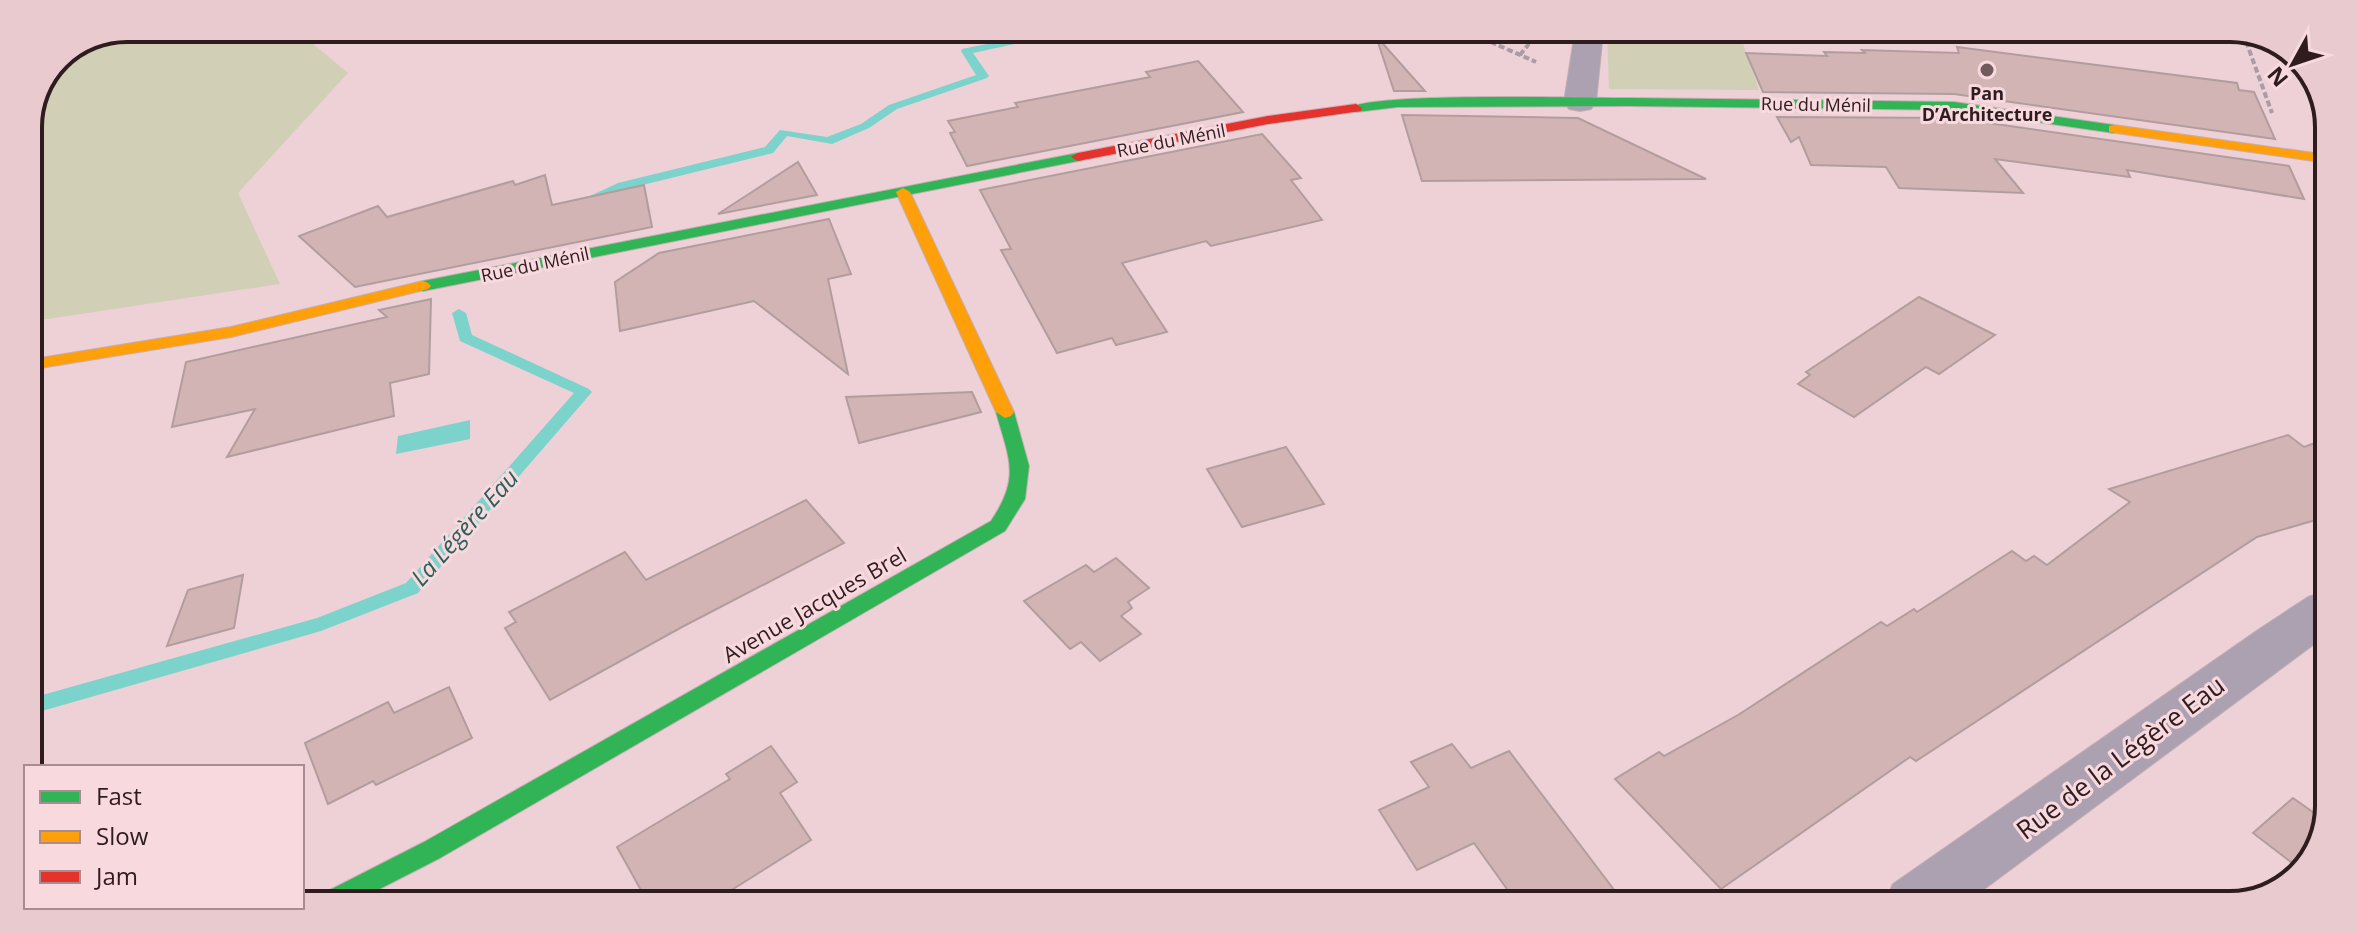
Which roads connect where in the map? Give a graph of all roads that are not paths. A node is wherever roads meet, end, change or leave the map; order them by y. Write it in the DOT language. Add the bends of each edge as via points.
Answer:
graph roads {
  1 [pos="1588,42"];
  2 [pos="1581,91"];
  3 [pos="2315,157"];
  4 [pos="903,192"];
  5 [pos="42,363"];
  6 [pos="2315,617"];
  7 [pos="352,891"];
  8 [pos="1934,891"];
  1 -- 2 [label="street"];
  2 -- 3 [label="street, Rue du Ménil" via="1954,106"];
  2 -- 4 [label="street, Rue du Ménil" via="1398,103 1268,120"];
  4 -- 5 [label="street, Rue du Ménil" via="398,291 231,332"];
  4 -- 7 [label="street, Avenue Jacques Brel" via="1010,423 1020,466 1016,499 998,526"];
  6 -- 8 [label="street, Rue de la Légère Eau"];
}
